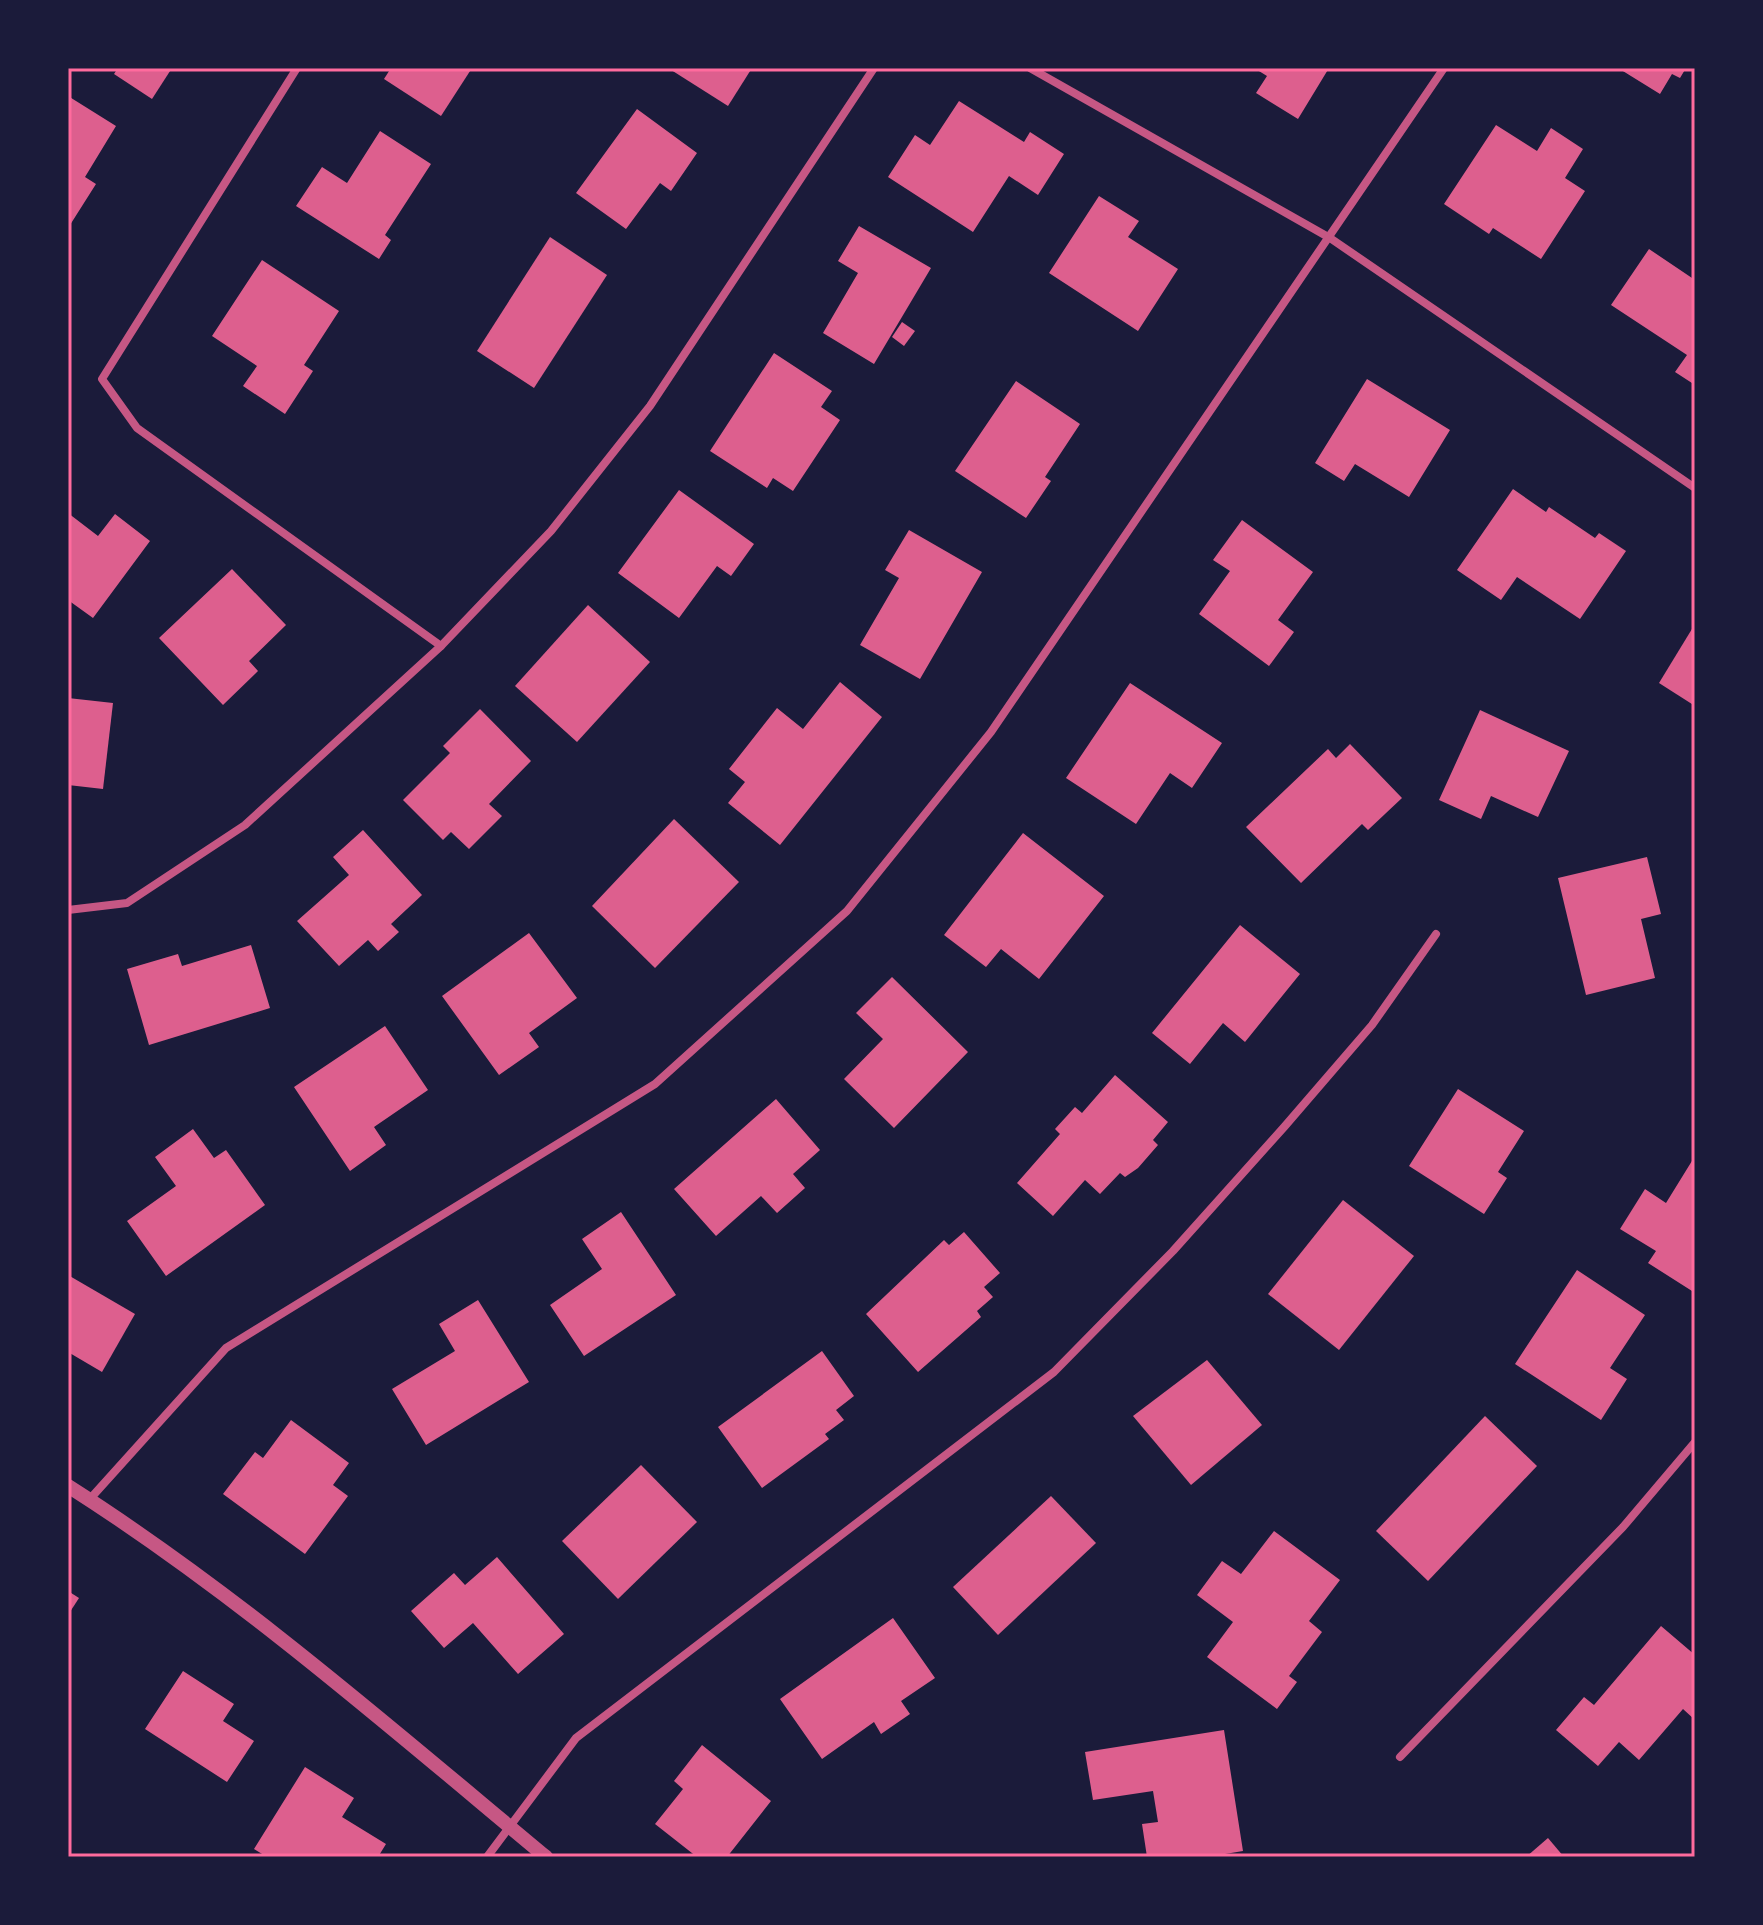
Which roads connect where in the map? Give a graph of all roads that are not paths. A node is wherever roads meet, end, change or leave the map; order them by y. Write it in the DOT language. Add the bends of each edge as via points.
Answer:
graph roads {
  1 [pos="297,68"];
  2 [pos="874,68"];
  3 [pos="1030,68"];
  4 [pos="1444,68"];
  5 [pos="1330,238"];
  6 [pos="1695,488"];
  7 [pos="441,646"];
  8 [pos="68,910"];
  9 [pos="1436,934"];
  10 [pos="1695,1442"];
  11 [pos="68,1486"];
  12 [pos="89,1500"];
  13 [pos="1400,1757"];
  14 [pos="508,1825"];
  15 [pos="487,1857"];
  16 [pos="546,1857"];
  1 -- 7 [label="street" via="102,379 137,428"];
  2 -- 7 [label="street" via="650,406 551,531"];
  3 -- 5 [label="street"];
  4 -- 5 [label="street"];
  5 -- 6 [label="street"];
  5 -- 12 [label="street" via="991,732 847,911 655,1084 226,1348"];
  7 -- 8 [label="street" via="245,825 127,903"];
  9 -- 14 [label="street" via="1372,1025 1295,1115 1173,1251 1054,1372 576,1738"];
  10 -- 13 [label="street" via="1623,1527"];
  11 -- 12 [label="street"];
  12 -- 14 [label="street" via="301,1652"];
  14 -- 15 [label="street"];
  14 -- 16 [label="street"];
}
